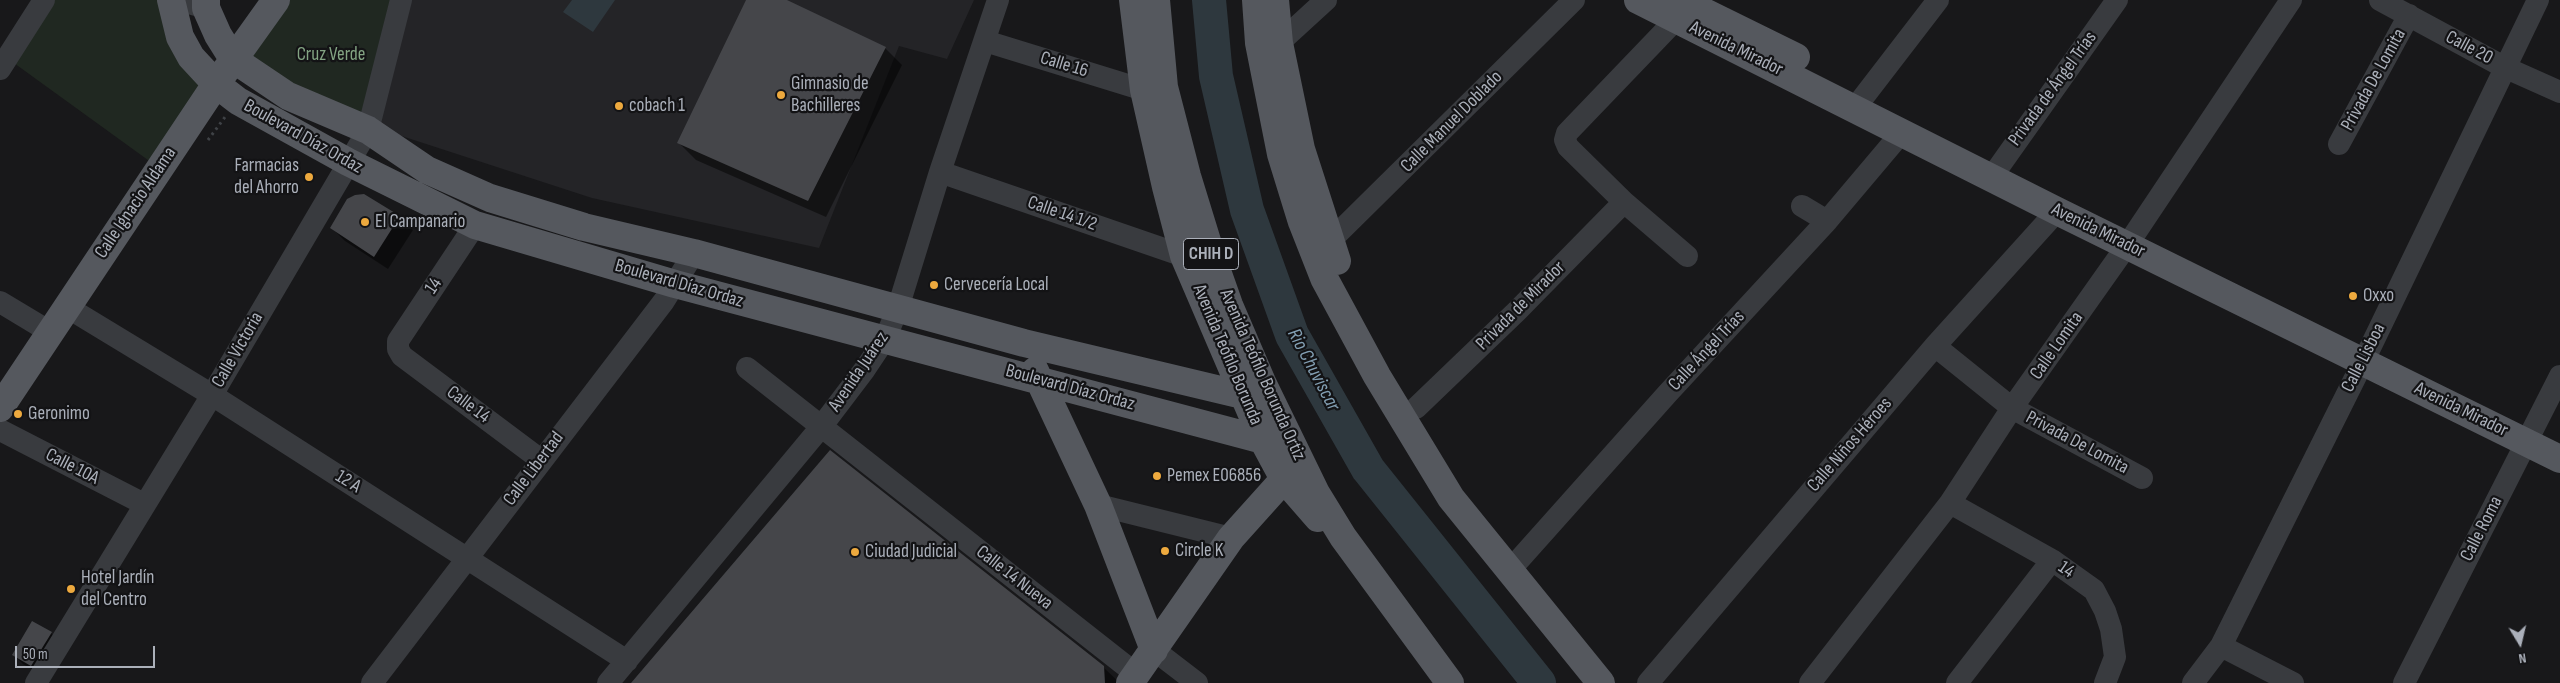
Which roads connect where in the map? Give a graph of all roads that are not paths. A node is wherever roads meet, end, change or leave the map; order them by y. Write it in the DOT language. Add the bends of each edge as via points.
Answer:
graph roads {
  1 [pos="44,0"];
  2 [pos="171,0"];
  3 [pos="178,0"];
  4 [pos="276,0"];
  5 [pos="401,0"];
  6 [pos="998,0"];
  7 [pos="1133,0"];
  8 [pos="1156,0"];
  9 [pos="1256,0"];
  10 [pos="1275,0"];
  11 [pos="1326,0"];
  12 [pos="1574,0"];
  13 [pos="1638,0"];
  14 [pos="1938,0"];
  15 [pos="2117,0"];
  16 [pos="2291,0"];
  17 [pos="2380,0"];
  18 [pos="2538,0"];
  19 [pos="206,4"];
  20 [pos="1682,8"];
  21 [pos="2409,15"];
  22 [pos="985,41"];
  23 [pos="1279,43"];
  24 [pos="233,58"];
  25 [pos="2504,67"];
  26 [pos="0,69"];
  27 [pos="216,84"];
  28 [pos="1144,90"];
  29 [pos="2560,92"];
  30 [pos="1861,100"];
  31 [pos="368,130"];
  32 [pos="1902,132"];
  33 [pos="2339,144"];
  34 [pos="348,162"];
  35 [pos="1996,170"];
  36 [pos="940,172"];
  37 [pos="1624,202"];
  38 [pos="1802,206"];
  39 [pos="2057,211"];
  40 [pos="1828,221"];
  41 [pos="476,225"];
  42 [pos="2132,238"];
  43 [pos="1329,242"];
  44 [pos="694,253"];
  45 [pos="1184,256"];
  46 [pos="1687,256"];
  47 [pos="675,284"];
  48 [pos="0,302"];
  49 [pos="67,307"];
  50 [pos="898,308"];
  51 [pos="50,332"];
  52 [pos="885,339"];
  53 [pos="1024,343"];
  54 [pos="1935,346"];
  55 [pos="398,349"];
  56 [pos="2365,356"];
  57 [pos="747,368"];
  58 [pos="2560,376"];
  59 [pos="1040,381"];
  60 [pos="212,395"];
  61 [pos="1242,395"];
  62 [pos="0,408"];
  63 [pos="1416,408"];
  64 [pos="2012,408"];
  65 [pos="821,427"];
  66 [pos="0,430"];
  67 [pos="2530,436"];
  68 [pos="1263,440"];
  69 [pos="2560,444"];
  70 [pos="2560,459"];
  71 [pos="541,460"];
  72 [pos="2142,478"];
  73 [pos="1284,479"];
  74 [pos="1451,498"];
  75 [pos="1950,503"];
  76 [pos="144,504"];
  77 [pos="1098,505"];
  78 [pos="1343,536"];
  79 [pos="1231,538"];
  80 [pos="468,557"];
  81 [pos="2052,560"];
  82 [pos="1510,570"];
  83 [pos="2221,646"];
  84 [pos="1154,650"];
  85 [pos="627,661"];
  86 [pos="1133,678"];
  87 [pos="36,683"];
  88 [pos="372,683"];
  89 [pos="608,683"];
  90 [pos="1197,683"];
  91 [pos="1450,683"];
  92 [pos="1601,683"];
  93 [pos="1648,683"];
  94 [pos="1810,683"];
  95 [pos="1957,683"];
  96 [pos="2105,683"];
  97 [pos="2193,683"];
  98 [pos="2293,683"];
  99 [pos="2404,683"];
  1 -- 26 [label="street"];
  2 -- 27 [label="main road, Boulevard Díaz Ordaz" via="180,37 191,57"];
  3 -- 19 [label="street"];
  4 -- 24 [label="main road, Calle Ignacio Aldama"];
  5 -- 31 [label="street, Calle Victoria"];
  6 -- 22 [label="street, Avenida Juárez"];
  7 -- 28 [label="main road, Avenida Teófilo Borunda"];
  8 -- 78 [label="main road, Avenida Teófilo Borunda Ortiz / CHIH D" via="1164,87 1211,254 1262,382 1316,493"];
  9 -- 74 [label="main road" via="1259,43 1281,154 1302,222 1324,278 1377,376"];
  10 -- 23 [label="main road"];
  11 -- 23 [label="street"];
  12 -- 43 [label="street, Calle Manuel Doblado"];
  13 -- 20 [label="main road, Avenida Mirador"];
  14 -- 30 [label="street"];
  15 -- 35 [label="street, Privada de Ángel Trías"];
  16 -- 42 [label="street, Calle Lomita"];
  17 -- 21 [label="street, Calle 20"];
  18 -- 25 [label="street, Calle Lisboa"];
  19 -- 24 [label="main road, Boulevard Díaz Ordaz" via="218,35"];
  20 -- 30 [label="main road, Avenida Mirador"];
  20 -- 37 [label="street" via="1566,133 1568,147"];
  21 -- 25 [label="street, Calle 20"];
  21 -- 33 [label="street, Privada De Lomita"];
  22 -- 28 [label="street, Calle 16"];
  22 -- 36 [label="street, Avenida Juárez"];
  23 -- 43 [label="main road" via="1301,150"];
  24 -- 27 [label="main road, Calle Ignacio Aldama"];
  24 -- 31 [label="main road, Boulevard Díaz Ordaz" via="288,96"];
  25 -- 29 [label="street, Calle 20"];
  25 -- 56 [label="street, Calle Lisboa"];
  27 -- 34 [label="main road, Boulevard Díaz Ordaz" via="238,101"];
  27 -- 49 [label="main road, Calle Ignacio Aldama"];
  28 -- 45 [label="main road, Avenida Teófilo Borunda"];
  30 -- 32 [label="main road, Avenida Mirador"];
  30 -- 35 [label="main road, Avenida Mirador"];
  31 -- 34 [label="street, Calle Victoria"];
  31 -- 44 [label="main road, Boulevard Díaz Ordaz" via="427,170 490,198 584,227"];
  32 -- 35 [label="main road, Avenida Mirador"];
  32 -- 40 [label="street, Calle Ángel Trías"];
  34 -- 41 [label="main road, Boulevard Díaz Ordaz"];
  34 -- 60 [label="street, Calle Victoria"];
  35 -- 39 [label="main road, Avenida Mirador"];
  35 -- 42 [label="main road, Avenida Mirador"];
  36 -- 45 [label="street, Calle 14 1/2"];
  36 -- 50 [label="street, Avenida Juárez"];
  37 -- 46 [label="street"];
  37 -- 63 [label="street, Privada de Mirador"];
  38 -- 40 [label="street"];
  39 -- 42 [label="main road, Avenida Mirador"];
  39 -- 54 [label="street, Calle Niños Héroes"];
  40 -- 82 [label="street, Calle Ángel Trías"];
  41 -- 47 [label="main road, Boulevard Díaz Ordaz"];
  41 -- 55 [label="street, 14" via="398,341"];
  42 -- 56 [label="main road, Avenida Mirador"];
  42 -- 64 [label="street, Calle Lomita"];
  43 -- 63 [label="main road" via="1348,291"];
  44 -- 47 [label="street, Calle Libertad"];
  44 -- 50 [label="main road, Boulevard Díaz Ordaz"];
  45 -- 61 [label="main road, Avenida Teófilo Borunda"];
  47 -- 52 [label="main road, Boulevard Díaz Ordaz"];
  47 -- 71 [label="street, Calle Libertad"];
  48 -- 51 [label="street"];
  49 -- 51 [label="main road, Calle Ignacio Aldama"];
  49 -- 60 [label="street, 12 A"];
  50 -- 52 [label="street, Avenida Juárez"];
  50 -- 53 [label="main road, Boulevard Díaz Ordaz"];
  51 -- 62 [label="main road, Calle Ignacio Aldama"];
  52 -- 59 [label="main road, Boulevard Díaz Ordaz"];
  52 -- 65 [label="street, Avenida Juárez"];
  53 -- 59 [label="main road"];
  53 -- 61 [label="main road, Boulevard Díaz Ordaz"];
  54 -- 64 [label="street, Privada De Lomita"];
  54 -- 93 [label="street, Calle Niños Héroes"];
  55 -- 71 [label="street, Calle 14" via="402,356"];
  56 -- 67 [label="main road, Avenida Mirador"];
  56 -- 83 [label="street, Calle Lisboa"];
  57 -- 65 [label="street, Calle 14 Nueva"];
  58 -- 67 [label="street, Calle Roma"];
  59 -- 68 [label="main road, Boulevard Díaz Ordaz"];
  59 -- 77 [label="main road"];
  60 -- 76 [label="street, Calle Victoria"];
  60 -- 80 [label="street, 12 A"];
  61 -- 68 [label="main road, Avenida Teófilo Borunda"];
  63 -- 74 [label="main road" via="1438,454"];
  64 -- 72 [label="street, Privada De Lomita"];
  64 -- 75 [label="street, Calle Lomita"];
  65 -- 85 [label="street, Avenida Juárez"];
  65 -- 86 [label="street, Calle 14 Nueva"];
  66 -- 76 [label="street, Calle 10A"];
  67 -- 69 [label="main road, Avenida Mirador"];
  67 -- 70 [label="main road, Avenida Mirador"];
  67 -- 99 [label="street, Calle Roma"];
  68 -- 73 [label="main road, Avenida Teófilo Borunda"];
  71 -- 80 [label="street, Calle Libertad"];
  73 -- 78 [label="main road, Avenida Teófilo Borunda" via="1314,515"];
  73 -- 79 [label="main road"];
  74 -- 82 [label="main road"];
  75 -- 81 [label="street, 14"];
  75 -- 94 [label="street, Calle Lomita"];
  76 -- 87 [label="street, Calle Victoria"];
  77 -- 79 [label="street"];
  77 -- 84 [label="main road"];
  78 -- 91 [label="main road, Avenida Teófilo Borunda Ortiz / CHIH D"];
  79 -- 84 [label="main road"];
  80 -- 85 [label="street, 12 A"];
  80 -- 88 [label="street, Calle Libertad"];
  81 -- 95 [label="street"];
  81 -- 96 [label="street, 14" via="2094,590 2105,611 2112,629 2115,657"];
  82 -- 92 [label="main road"];
  83 -- 97 [label="street, Calle Lisboa"];
  83 -- 98 [label="street"];
  84 -- 86 [label="main road"];
  84 -- 90 [label="street"];
  85 -- 89 [label="street, Avenida Juárez"];
}
